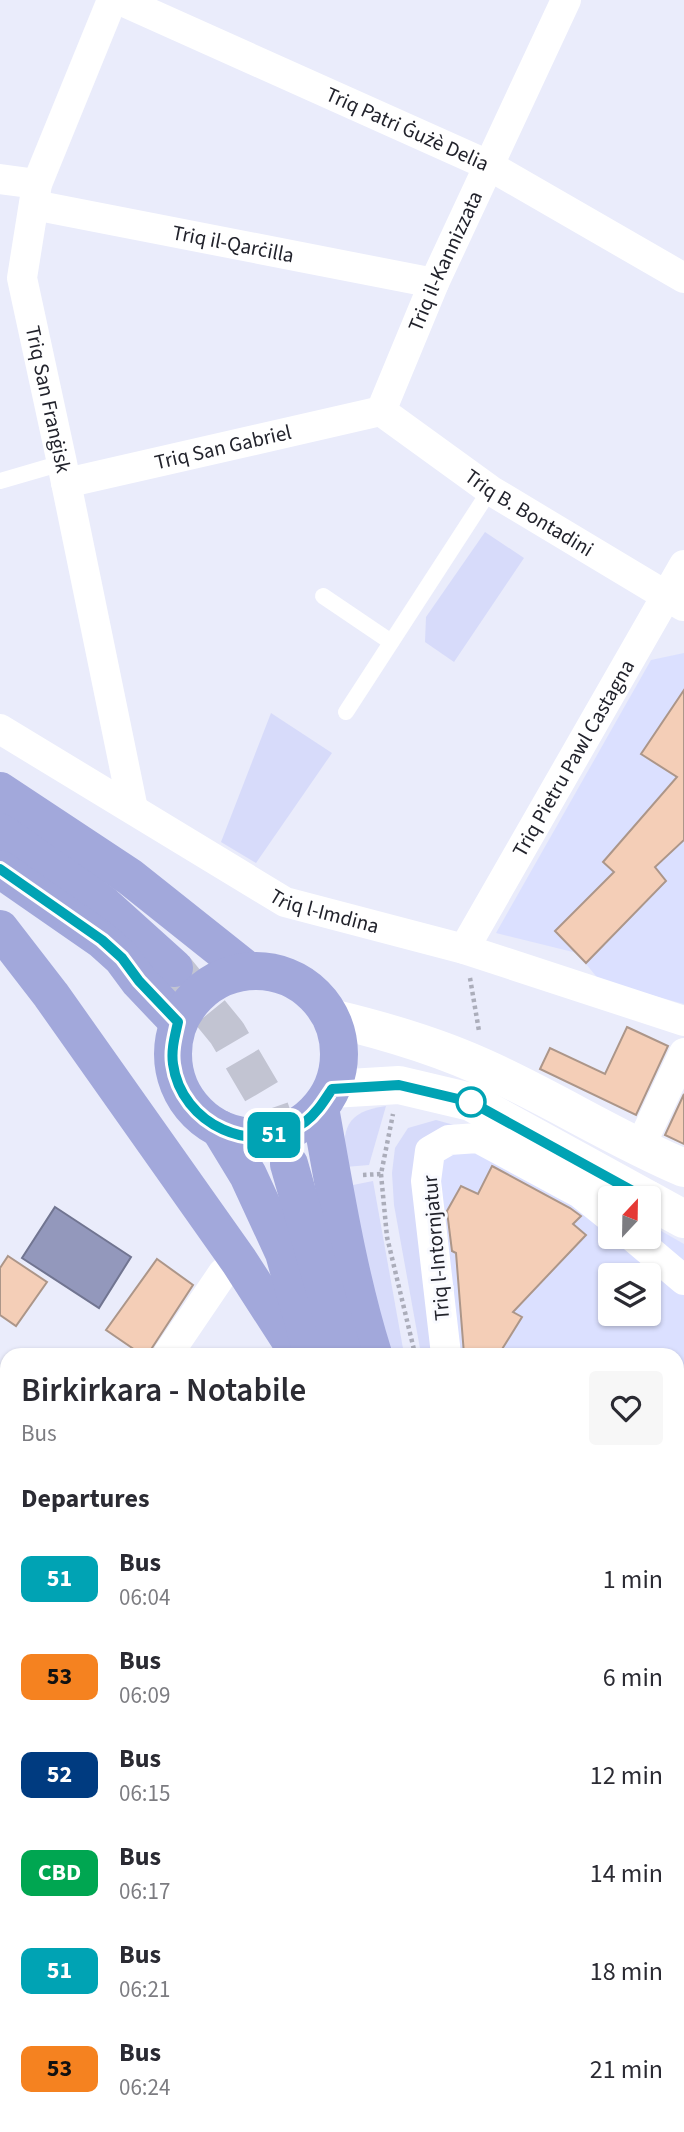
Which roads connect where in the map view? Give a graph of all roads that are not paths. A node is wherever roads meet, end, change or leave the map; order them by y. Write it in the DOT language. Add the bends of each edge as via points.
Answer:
graph roads {
  1 [pos="112,0"];
  2 [pos="120,0"];
  3 [pos="566,0"];
  4 [pos="488,165"];
  5 [pos="0,178"];
  6 [pos="35,194"];
  7 [pos="684,278"];
  8 [pos="434,283"];
  9 [pos="381,411"];
  10 [pos="64,473"];
  11 [pos="0,481"];
  12 [pos="490,490"];
  13 [pos="684,565"];
  14 [pos="323,596"];
  15 [pos="676,601"];
  16 [pos="391,642"];
  17 [pos="346,712"];
  18 [pos="0,729"];
  19 [pos="0,791"];
  20 [pos="133,809"];
  21 [pos="0,832"];
  22 [pos="0,869"];
  23 [pos="0,929"];
  24 [pos="464,949"];
  25 [pos="174,968"];
  26 [pos="257,971"];
  27 [pos="331,1018"];
  28 [pos="684,1021"];
  29 [pos="178,1022"];
  30 [pos="684,1053"];
  31 [pos="326,1099"];
  32 [pos="220,1129"];
  33 [pos="639,1149"];
  34 [pos="289,1164"];
  35 [pos="684,1168"];
  36 [pos="624,1186"];
  37 [pos="662,1207"];
  38 [pos="598,1208"];
  39 [pos="684,1219"];
  40 [pos="648,1250"];
  41 [pos="239,1261"];
  42 [pos="684,1280"];
  43 [pos="172,1348"];
  44 [pos="295,1348"];
  45 [pos="310,1348"];
  46 [pos="341,1348"];
  47 [pos="371,1348"];
  48 [pos="445,1348"];
  1 -- 6 [label="street, Triq San Franġisk"];
  2 -- 4 [label="street, Triq Patri Ġużè Delia"];
  3 -- 4 [label="street, Triq il-Kannizzata"];
  4 -- 7 [label="street, Triq Patri Ġużè Delia"];
  4 -- 8 [label="street, Triq il-Kannizzata"];
  5 -- 6 [label="street, Triq il-Qarċilla"];
  6 -- 8 [label="street, Triq il-Qarċilla"];
  6 -- 10 [label="street, Triq San Franġisk" via="22,278"];
  8 -- 9 [label="street, Triq il-Kannizzata"];
  9 -- 10 [label="street, Triq San Gabriel"];
  9 -- 12 [label="street, Triq B. Bontadini"];
  10 -- 11 [label="lane"];
  10 -- 20 [label="street, Triq San Franġisk"];
  12 -- 15 [label="street, Triq B. Bontadini"];
  12 -- 16 [label="lane"];
  13 -- 15 [label="street, Triq Pietru Pawl Castagna"];
  14 -- 16 [label="lane"];
  15 -- 24 [label="street, Triq Pietru Pawl Castagna"];
  16 -- 17 [label="lane"];
  18 -- 20 [label="street, Triq l-Imdina"];
  19 -- 26 [label="highway" via="130,877"];
  20 -- 24 [label="street, Triq l-Imdina" via="285,902"];
  21 -- 25 [label="highway" via="103,904"];
  22 -- 29 [label="highway" via="102,940"];
  23 -- 41 [label="highway"];
  24 -- 28 [label="street, Triq l-Imdina"];
  26 -- 27 [label="highway" via="285,976 304,986"];
  26 -- 29 [label="highway" via="219,979 195,996"];
  27 -- 31 [label="highway" via="339,1042 339,1066"];
  27 -- 33 [label="main road" via="481,1067"];
  29 -- 32 [label="highway" via="173,1042 177,1084 202,1118"];
  30 -- 33 [label="street"];
  31 -- 32 [label="highway" via="303,1123 284,1133 240,1136"];
  31 -- 36 [label="main road" via="399,1085 471,1102"];
  31 -- 47 [label="highway" via="333,1178"];
  32 -- 45 [label="highway" via="248,1175 284,1253"];
  33 -- 35 [label="main road"];
  34 -- 46 [label="highway"];
  37 -- 39 [label="main road"];
  38 -- 48 [label="street, Triq l-Intornjatur" via="580,1193 478,1138 449,1140 430,1151 426,1181"];
  40 -- 42 [label="street"];
  41 -- 43 [label="street" via="223,1273"];
  41 -- 44 [label="highway"];
}
